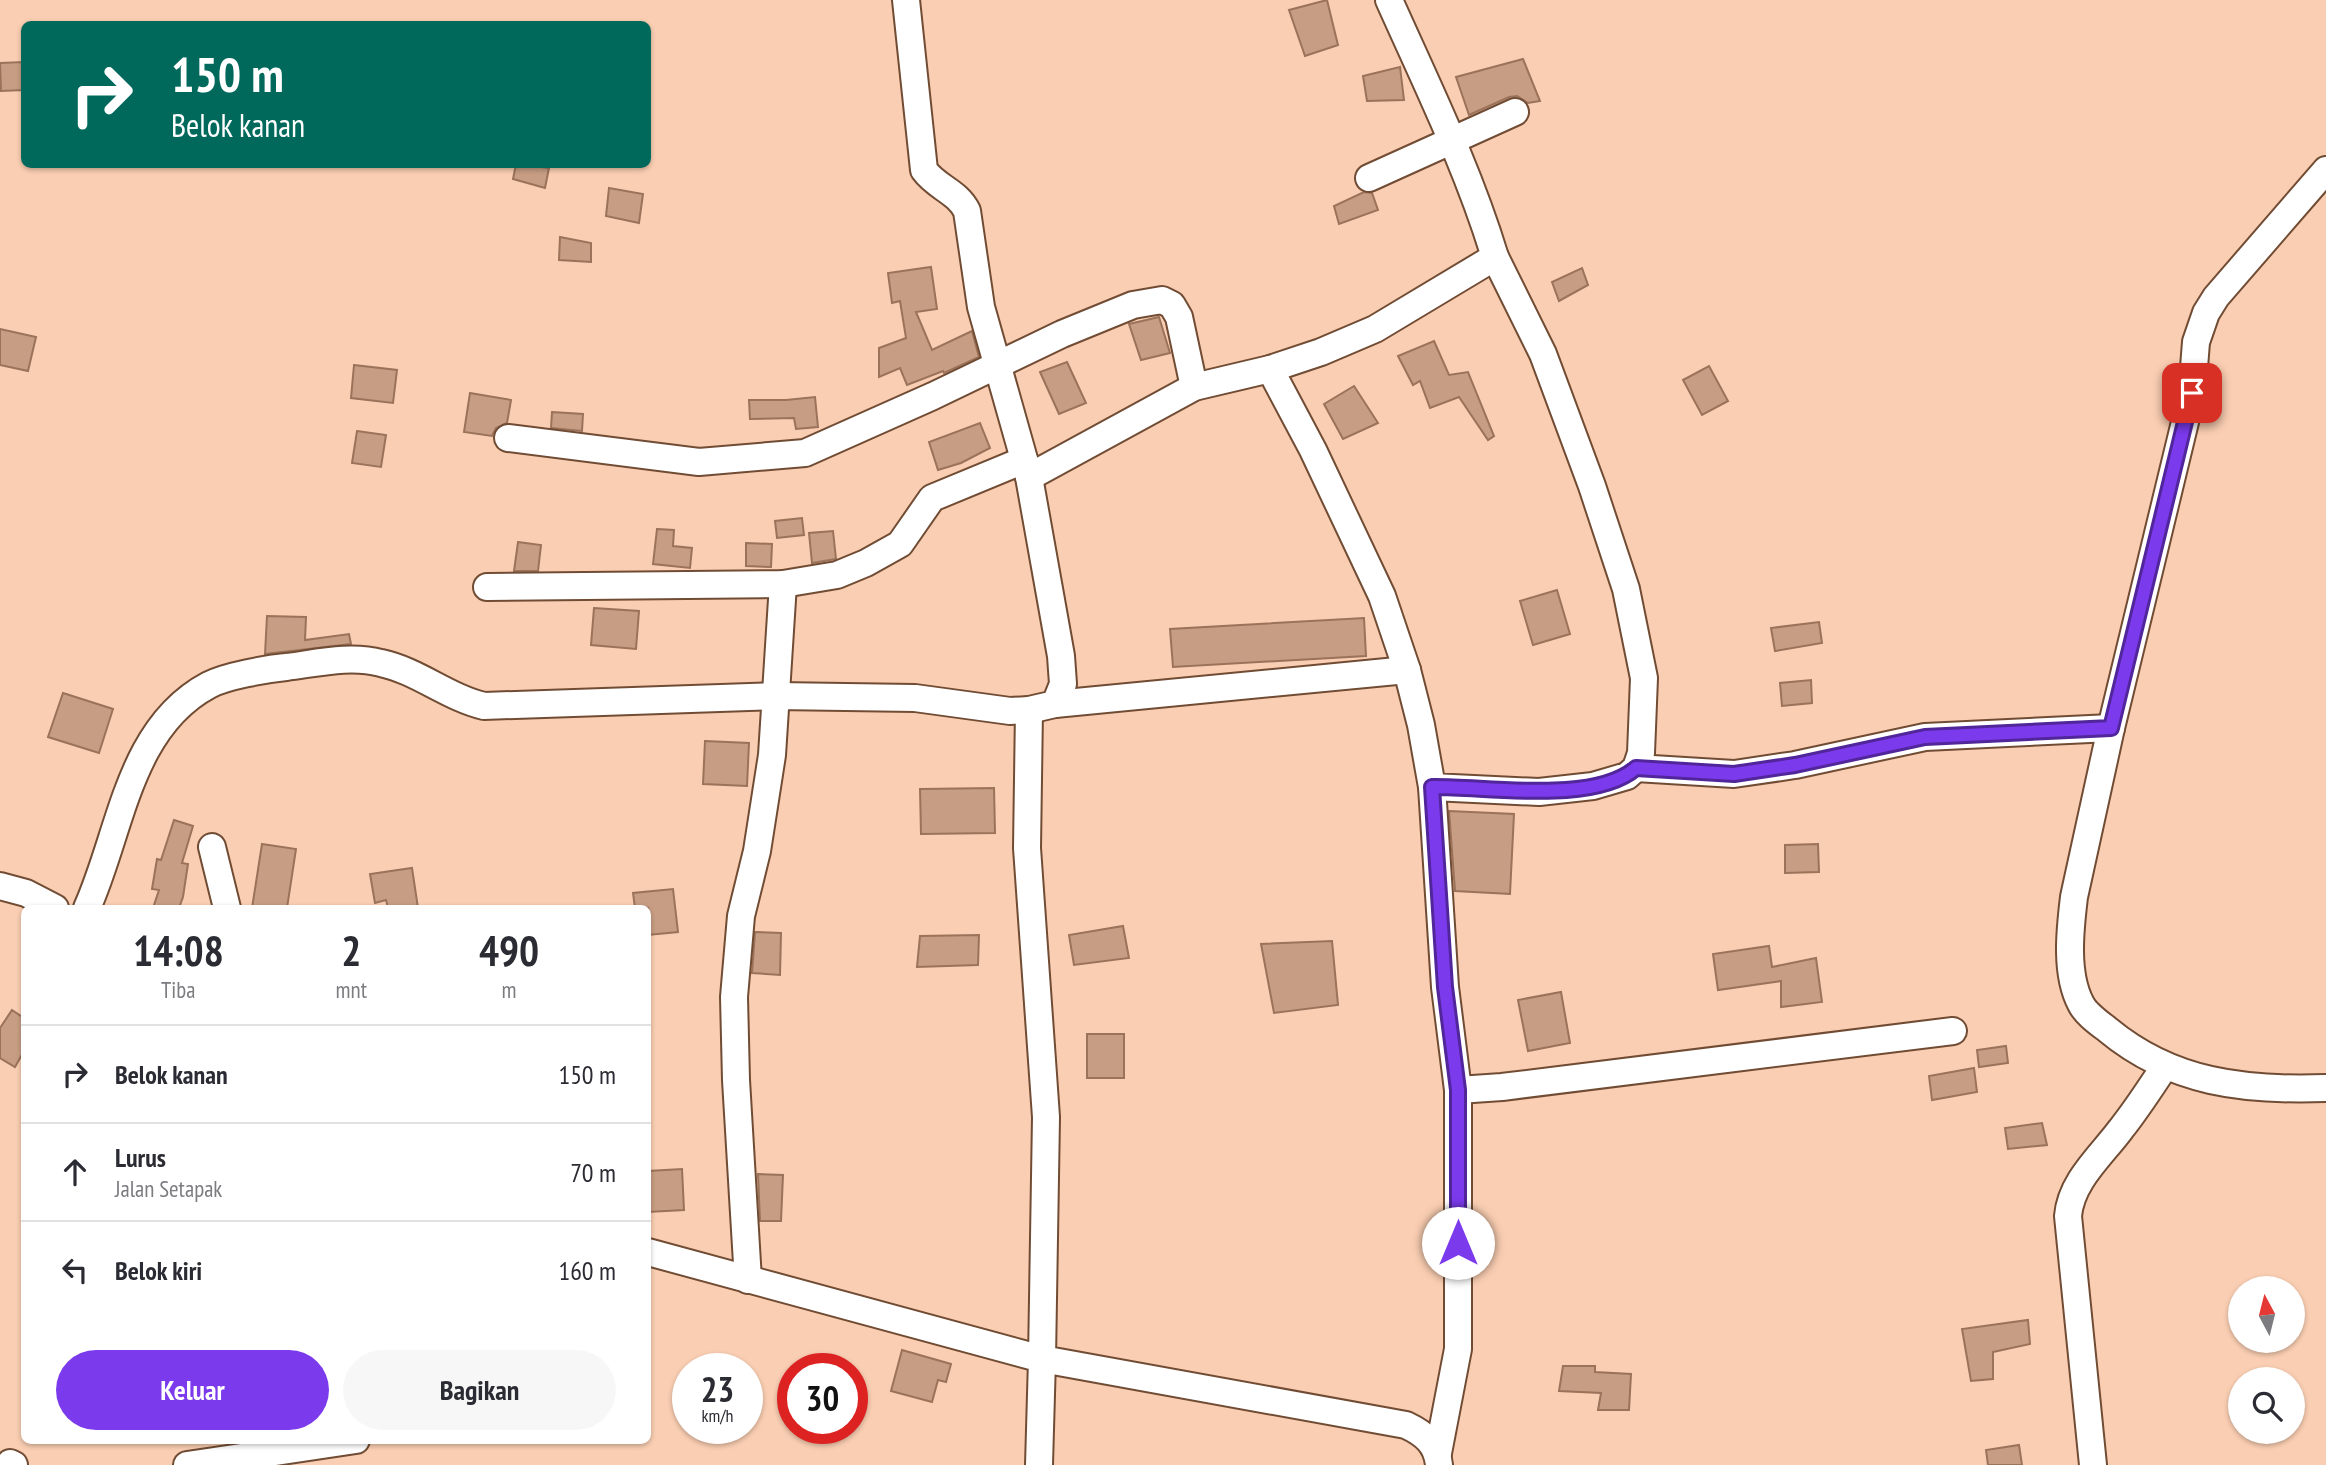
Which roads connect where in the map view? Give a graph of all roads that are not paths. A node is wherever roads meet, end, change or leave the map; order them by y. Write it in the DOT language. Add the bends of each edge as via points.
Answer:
graph roads {
  1 [pos="906,0"];
  2 [pos="1389,0"];
  3 [pos="1515,112"];
  4 [pos="1452,139"];
  5 [pos="2326,170"];
  6 [pos="1369,178"];
  7 [pos="1495,257"];
  8 [pos="996,366"];
  9 [pos="1270,369"];
  10 [pos="1194,387"];
  11 [pos="508,438"];
  12 [pos="1027,469"];
  13 [pos="783,584"];
  14 [pos="487,587"];
  15 [pos="1407,670"];
  16 [pos="776,696"];
  17 [pos="1055,704"];
  18 [pos="1028,710"];
  19 [pos="2111,728"];
  20 [pos="1636,768"];
  21 [pos="1432,787"];
  22 [pos="212,847"];
  23 [pos="0,886"];
  24 [pos="49,905"];
  25 [pos="88,905"];
  26 [pos="226,905"];
  27 [pos="1953,1031"];
  28 [pos="2165,1066"];
  29 [pos="2326,1088"];
  30 [pos="1458,1090"];
  31 [pos="651,1253"];
  32 [pos="748,1280"];
  33 [pos="1042,1359"];
  34 [pos="329,1444"];
  35 [pos="1440,1449"];
  36 [pos="187,1465"];
  37 [pos="1039,1465"];
  38 [pos="2093,1465"];
  1 -- 8 [label="street" via="924,170 961,200 967,211 981,307"];
  2 -- 4 [label="street"];
  3 -- 4 [label="street"];
  4 -- 6 [label="street"];
  4 -- 7 [label="street"];
  5 -- 19 [label="street" via="2216,297 2200,327 2192,393"];
  7 -- 9 [label="street" via="1375,329"];
  7 -- 20 [label="street" via="1542,354 1626,589 1644,678 1643,741"];
  8 -- 10 [label="street" via="1133,305 1162,300 1172,305 1179,317"];
  8 -- 11 [label="street" via="805,453 699,462"];
  8 -- 12 [label="street"];
  9 -- 10 [label="street"];
  9 -- 15 [label="street" via="1382,596"];
  10 -- 12 [label="street"];
  12 -- 13 [label="street" via="933,498 900,544 866,563 836,575"];
  12 -- 17 [label="street" via="1060,656 1063,684"];
  13 -- 14 [label="street"];
  13 -- 16 [label="street"];
  15 -- 17 [label="street"];
  15 -- 21 [label="street"];
  16 -- 18 [label="street" via="915,698"];
  16 -- 25 [label="street" via="484,706 407,671 351,658 267,669 210,684 173,710 155,734 134,776"];
  16 -- 32 [label="street" via="757,851 741,916 734,997"];
  17 -- 18 [label="street"];
  18 -- 33 [label="street" via="1027,848 1046,1117"];
  19 -- 20 [label="street" via="1925,737 1734,774"];
  19 -- 28 [label="street" via="2074,897 2072,974 2081,1005 2096,1020"];
  20 -- 21 [label="street" via="1627,776 1593,786 1539,792"];
  21 -- 30 [label="street" via="1445,987"];
  22 -- 26 [label="street"];
  23 -- 24 [label="street"];
  27 -- 30 [label="street"];
  28 -- 29 [label="street" via="2221,1083"];
  28 -- 38 [label="street" via="2086,1173 2068,1207"];
  30 -- 35 [label="street" via="1458,1349"];
  31 -- 32 [label="street"];
  32 -- 33 [label="street"];
  33 -- 35 [label="street" via="1379,1419 1417,1430"];
  33 -- 37 [label="street"];
  34 -- 36 [label="street"];
}
